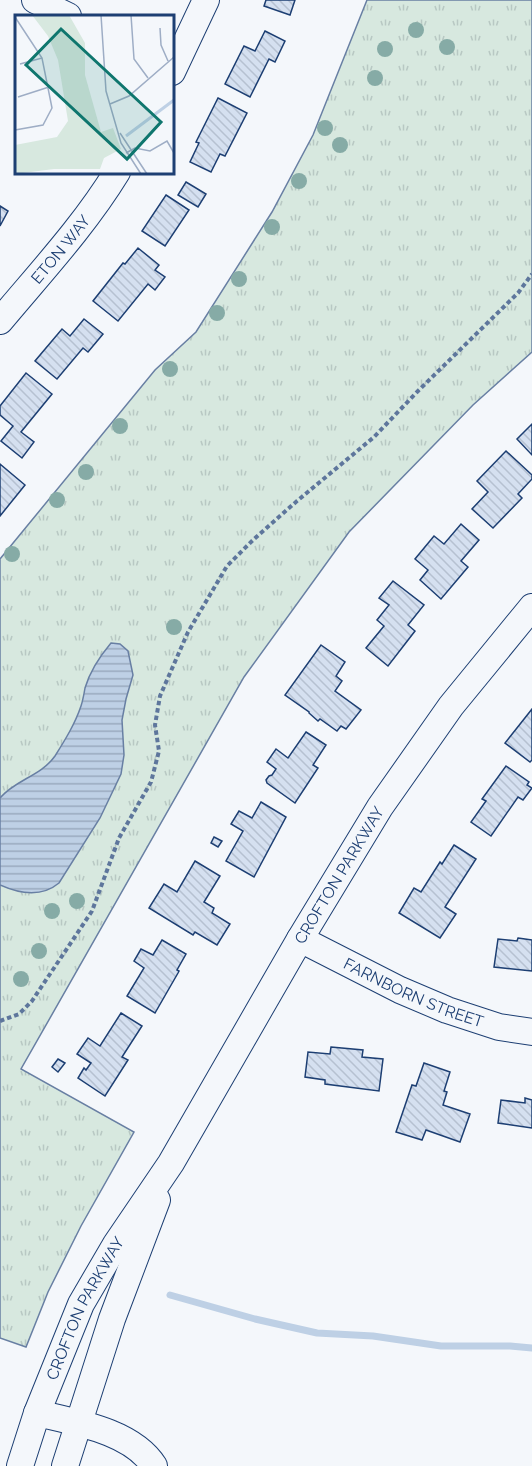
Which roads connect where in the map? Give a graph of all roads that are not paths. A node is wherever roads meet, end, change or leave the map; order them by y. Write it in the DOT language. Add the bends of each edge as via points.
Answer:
graph roads {
  1 [pos="35,0"];
  2 [pos="206,0"];
  3 [pos="66,15"];
  4 [pos="174,68"];
  5 [pos="116,174"];
  6 [pos="0,321"];
  7 [pos="532,607"];
  8 [pos="300,939"];
  9 [pos="532,1032"];
  10 [pos="171,1163"];
  11 [pos="37,1413"];
  12 [pos="78,1423"];
  13 [pos="20,1466"];
  14 [pos="65,1466"];
  15 [pos="154,1466"];
  1 -- 3 [label="street"];
  2 -- 4 [label="street"];
  5 -- 6 [label="street, ETON WAY" via="78,227"];
  7 -- 8 [label="street, CROFTON PARKWAY" via="450,706 380,807"];
  8 -- 9 [label="street, FARNBORN STREET" via="447,1010 499,1027"];
  8 -- 10 [label="street, CROFTON PARKWAY"];
  10 -- 11 [label="street, CROFTON PARKWAY" via="81,1304"];
  10 -- 12 [label="street, CROFTON PARKWAY" via="112,1318"];
  11 -- 12 [label="street"];
  11 -- 13 [label="street, CROFTON PARKWAY"];
  12 -- 14 [label="street, CROFTON PARKWAY"];
  12 -- 15 [label="street" via="137,1447"];
}
